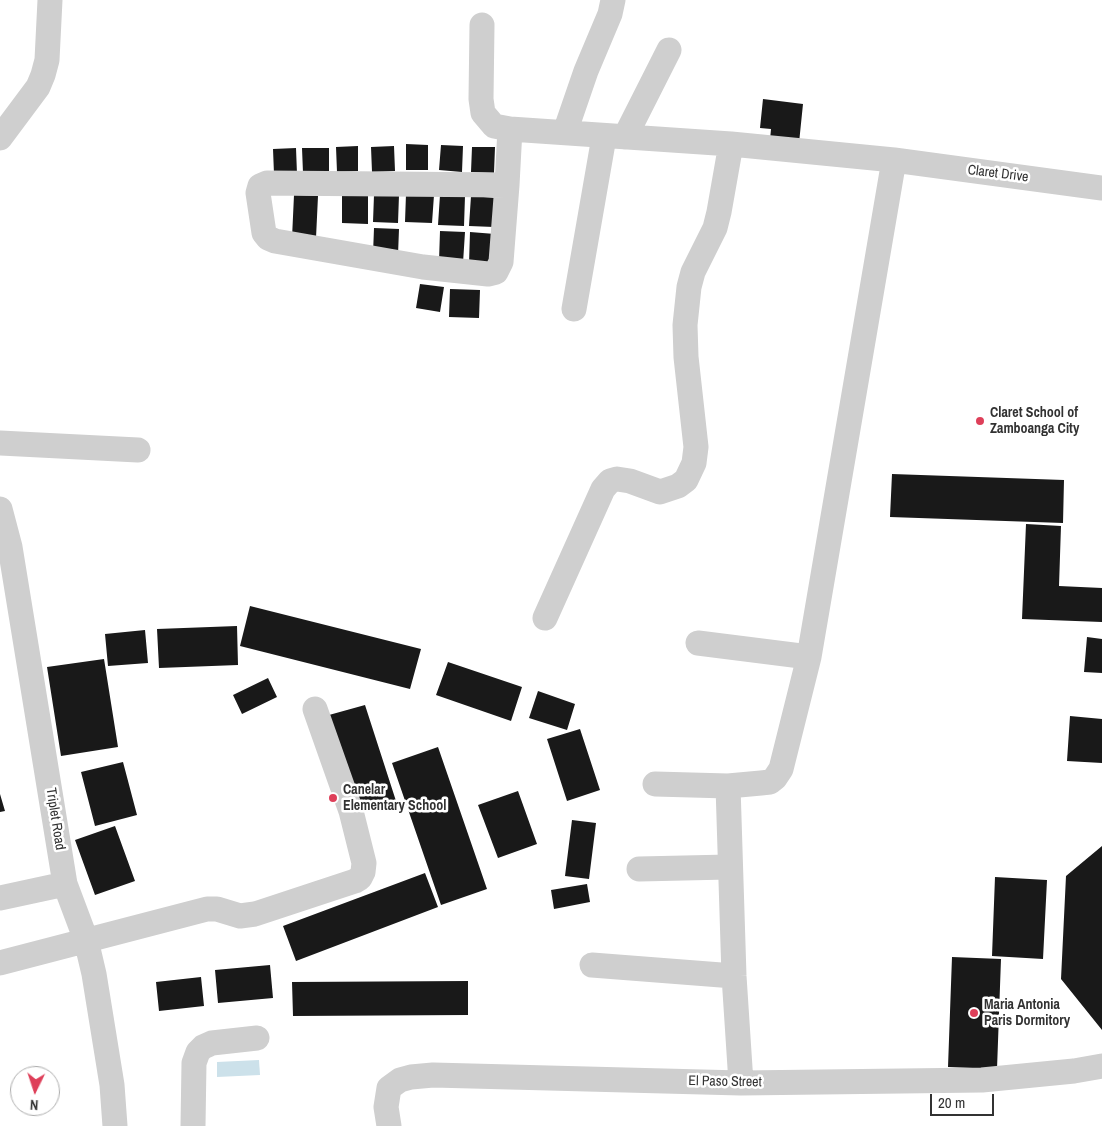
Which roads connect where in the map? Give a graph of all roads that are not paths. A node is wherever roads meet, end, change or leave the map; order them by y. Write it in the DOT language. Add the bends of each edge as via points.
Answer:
graph roads {
  1 [pos="50,0"];
  2 [pos="613,0"];
  3 [pos="482,25"];
  4 [pos="669,50"];
  5 [pos="510,129"];
  6 [pos="565,132"];
  7 [pos="614,137"];
  8 [pos="0,138"];
  9 [pos="731,144"];
  10 [pos="894,160"];
  11 [pos="507,185"];
  12 [pos="1102,188"];
  13 [pos="574,309"];
  14 [pos="0,442"];
  15 [pos="138,450"];
  16 [pos="0,509"];
  17 [pos="545,618"];
  18 [pos="698,643"];
  19 [pos="809,657"];
  20 [pos="315,709"];
  21 [pos="655,784"];
  22 [pos="728,786"];
  23 [pos="729,867"];
  24 [pos="639,869"];
  25 [pos="65,884"];
  26 [pos="0,898"];
  27 [pos="86,940"];
  28 [pos="0,963"];
  29 [pos="592,965"];
  30 [pos="734,976"];
  31 [pos="257,1038"];
  32 [pos="1102,1066"];
  33 [pos="741,1083"];
  34 [pos="115,1126"];
  35 [pos="193,1126"];
  36 [pos="389,1126"];
  1 -- 8 [label="street" via="47,60 43,74 38,87"];
  2 -- 6 [label="street"];
  3 -- 5 [label="street" via="483,113 494,126"];
  4 -- 7 [label="street"];
  5 -- 6 [label="street, Claret Drive"];
  5 -- 11 [label="street"];
  6 -- 7 [label="street, Claret Drive"];
  7 -- 9 [label="street, Claret Drive"];
  7 -- 13 [label="street"];
  9 -- 10 [label="street, Claret Drive"];
  9 -- 17 [label="street" via="719,212 693,272 684,325 696,447 694,463 686,480 660,492 630,481 610,481 603,489"];
  10 -- 12 [label="street, Claret Drive"];
  10 -- 19 [label="street"];
  11 -- 11 [label="street" via="501,262 496,272 488,274 423,267 275,241 264,233 258,193 260,186 267,183"];
  14 -- 15 [label="street"];
  16 -- 25 [label="street, Triplet Road" via="10,548"];
  18 -- 19 [label="street"];
  19 -- 22 [label="street" via="781,769 770,782"];
  20 -- 27 [label="street" via="351,811 364,863 360,878 255,914 240,916 217,909 207,910"];
  21 -- 22 [label="street"];
  22 -- 23 [label="street"];
  23 -- 24 [label="street"];
  23 -- 30 [label="street"];
  25 -- 26 [label="street"];
  25 -- 27 [label="street, Triplet Road"];
  27 -- 28 [label="street"];
  27 -- 34 [label="street, Triplet Road" via="104,1031"];
  29 -- 30 [label="street"];
  30 -- 33 [label="street"];
  31 -- 35 [label="street" via="212,1043 198,1052 194,1063"];
  32 -- 33 [label="street, El Paso Street" via="982,1080"];
  33 -- 36 [label="street, El Paso Street" via="410,1077 389,1088 386,1107"];
}
